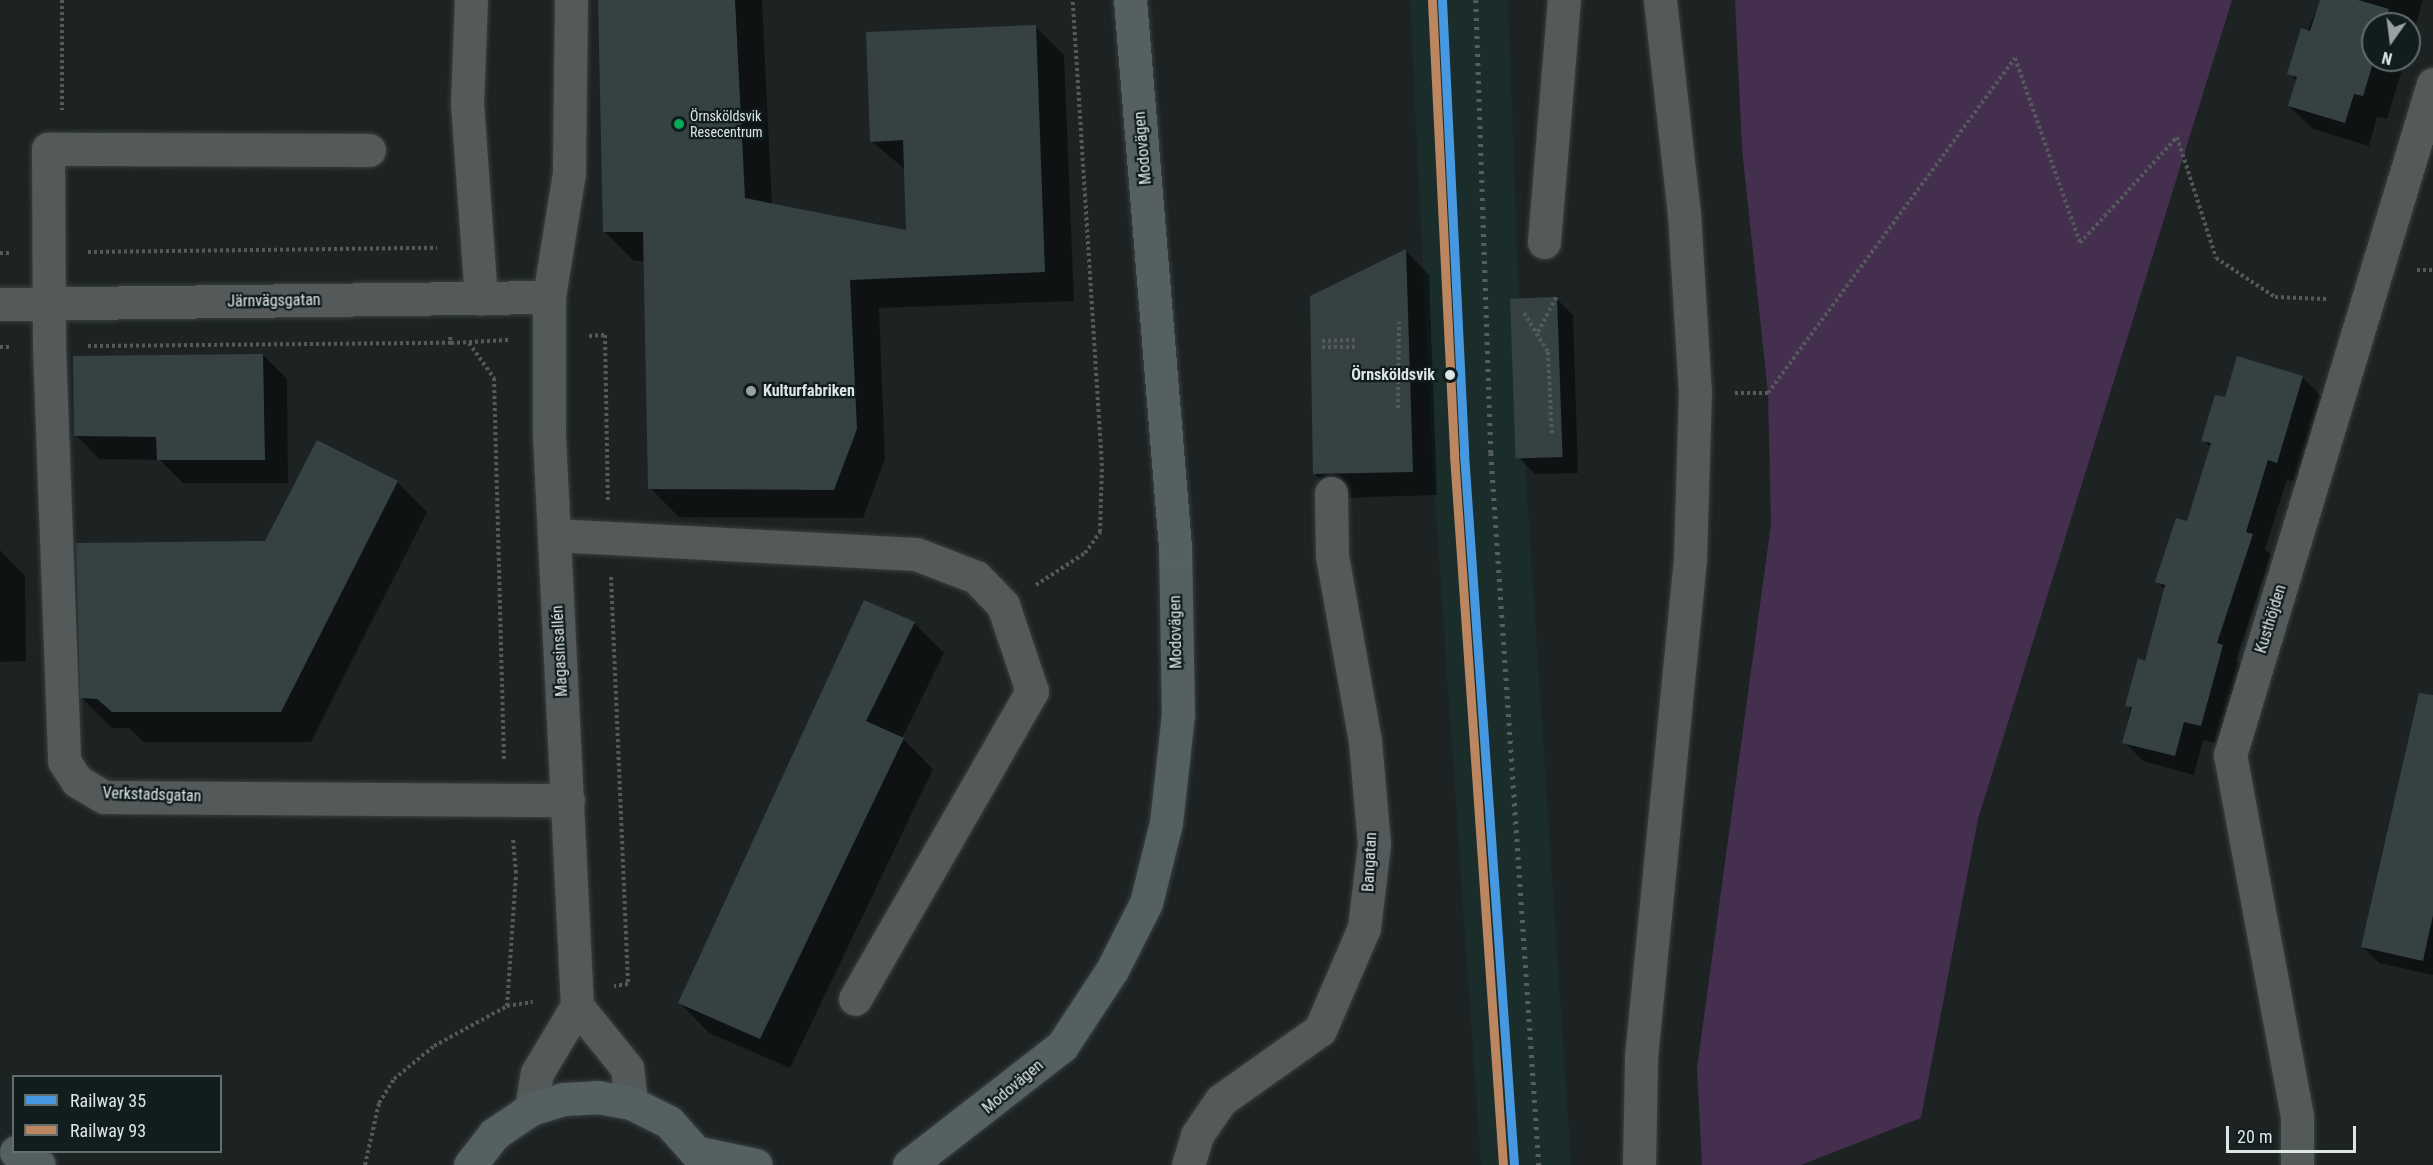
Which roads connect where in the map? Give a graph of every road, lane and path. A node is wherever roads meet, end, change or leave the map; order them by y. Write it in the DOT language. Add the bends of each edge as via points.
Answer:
graph roads {
  1 [pos="471,0"];
  2 [pos="571,0"];
  3 [pos="1073,0"];
  4 [pos="1130,0"];
  5 [pos="1564,0"];
  6 [pos="1660,0"];
  7 [pos="2433,84"];
  8 [pos="369,150"];
  9 [pos="1544,242"];
  10 [pos="441,248"];
  11 [pos="0,253"];
  12 [pos="50,253"];
  13 [pos="2433,270"];
  14 [pos="2421,271"];
  15 [pos="1557,296"];
  16 [pos="549,297"];
  17 [pos="482,298"];
  18 [pos="2337,300"];
  19 [pos="49,303"];
  20 [pos="0,304"];
  21 [pos="1524,313"];
  22 [pos="1400,322"];
  23 [pos="1538,332"];
  24 [pos="1356,340"];
  25 [pos="451,343"];
  26 [pos="0,347"];
  27 [pos="49,347"];
  28 [pos="1356,347"];
  29 [pos="1695,393"];
  30 [pos="1398,408"];
  31 [pos="1552,436"];
  32 [pos="1331,493"];
  33 [pos="554,535"];
  34 [pos="1003,605"];
  35 [pos="568,800"];
  36 [pos="855,999"];
  37 [pos="577,1006"];
  38 [pos="631,1103"];
  39 [pos="531,1109"];
  40 [pos="18,1153"];
  41 [pos="704,1159"];
  42 [pos="39,1165"];
  43 [pos="470,1165"];
  44 [pos="756,1165"];
  45 [pos="909,1165"];
  46 [pos="1188,1165"];
  47 [pos="1639,1165"];
  48 [pos="2297,1165"];
  1 -- 17 [label="street" via="467,103"];
  2 -- 16 [label="street, Magasinsallén" via="569,173"];
  3 -- 34 [label="path" via="1102,466 1100,532 1065,569"];
  4 -- 45 [label="main road, Modovägen" via="1174,547 1178,715 1166,823 1146,903 1112,970 1062,1046 984,1113"];
  5 -- 9 [label="street"];
  6 -- 29 [label="street" via="1684,214"];
  7 -- 48 [label="street, Kusthöjden" via="2230,755 2297,1116"];
  8 -- 12 [label="street, Verkstadsgatan" via="48,149"];
  10 -- 12 [label="path"];
  11 -- 12 [label="path"];
  12 -- 19 [label="street, Verkstadsgatan"];
  13 -- 14 [label="path"];
  15 -- 23 [label="path"];
  16 -- 17 [label="street, Järnvägsgatan"];
  16 -- 33 [label="street, Magasinsallén"];
  17 -- 19 [label="street, Järnvägsgatan"];
  18 -- 29 [label="path" via="2275,297 2216,258 2176,137 2080,243 2016,58 1768,393"];
  19 -- 20 [label="street, Järnvägsgatan"];
  19 -- 27 [label="street, Verkstadsgatan"];
  21 -- 23 [label="path"];
  22 -- 30 [label="path" via="1395,342"];
  23 -- 31 [label="path" via="1548,352"];
  24 -- 28 [label="path" via="1322,344"];
  25 -- 27 [label="path"];
  26 -- 27 [label="path"];
  27 -- 35 [label="street, Verkstadsgatan" via="64,761 77,781 104,797"];
  29 -- 47 [label="street" via="1690,559 1641,1057"];
  32 -- 46 [label="street, Bangatan" via="1332,556 1365,741 1374,844 1364,928 1320,1030 1221,1100 1197,1135"];
  33 -- 34 [label="street" via="916,554 976,577"];
  33 -- 35 [label="street, Magasinsallén"];
  34 -- 36 [label="street" via="1021,647 1032,691"];
  35 -- 37 [label="street, Magasinsallén"];
  37 -- 38 [label="street" via="627,1068"];
  37 -- 39 [label="street" via="537,1073"];
  38 -- 39 [label="main road" via="574,1098"];
  38 -- 41 [label="main road" via="669,1122"];
  39 -- 43 [label="main road" via="494,1134"];
  40 -- 42 [label="main road"];
  41 -- 44 [label="main road"];
}
